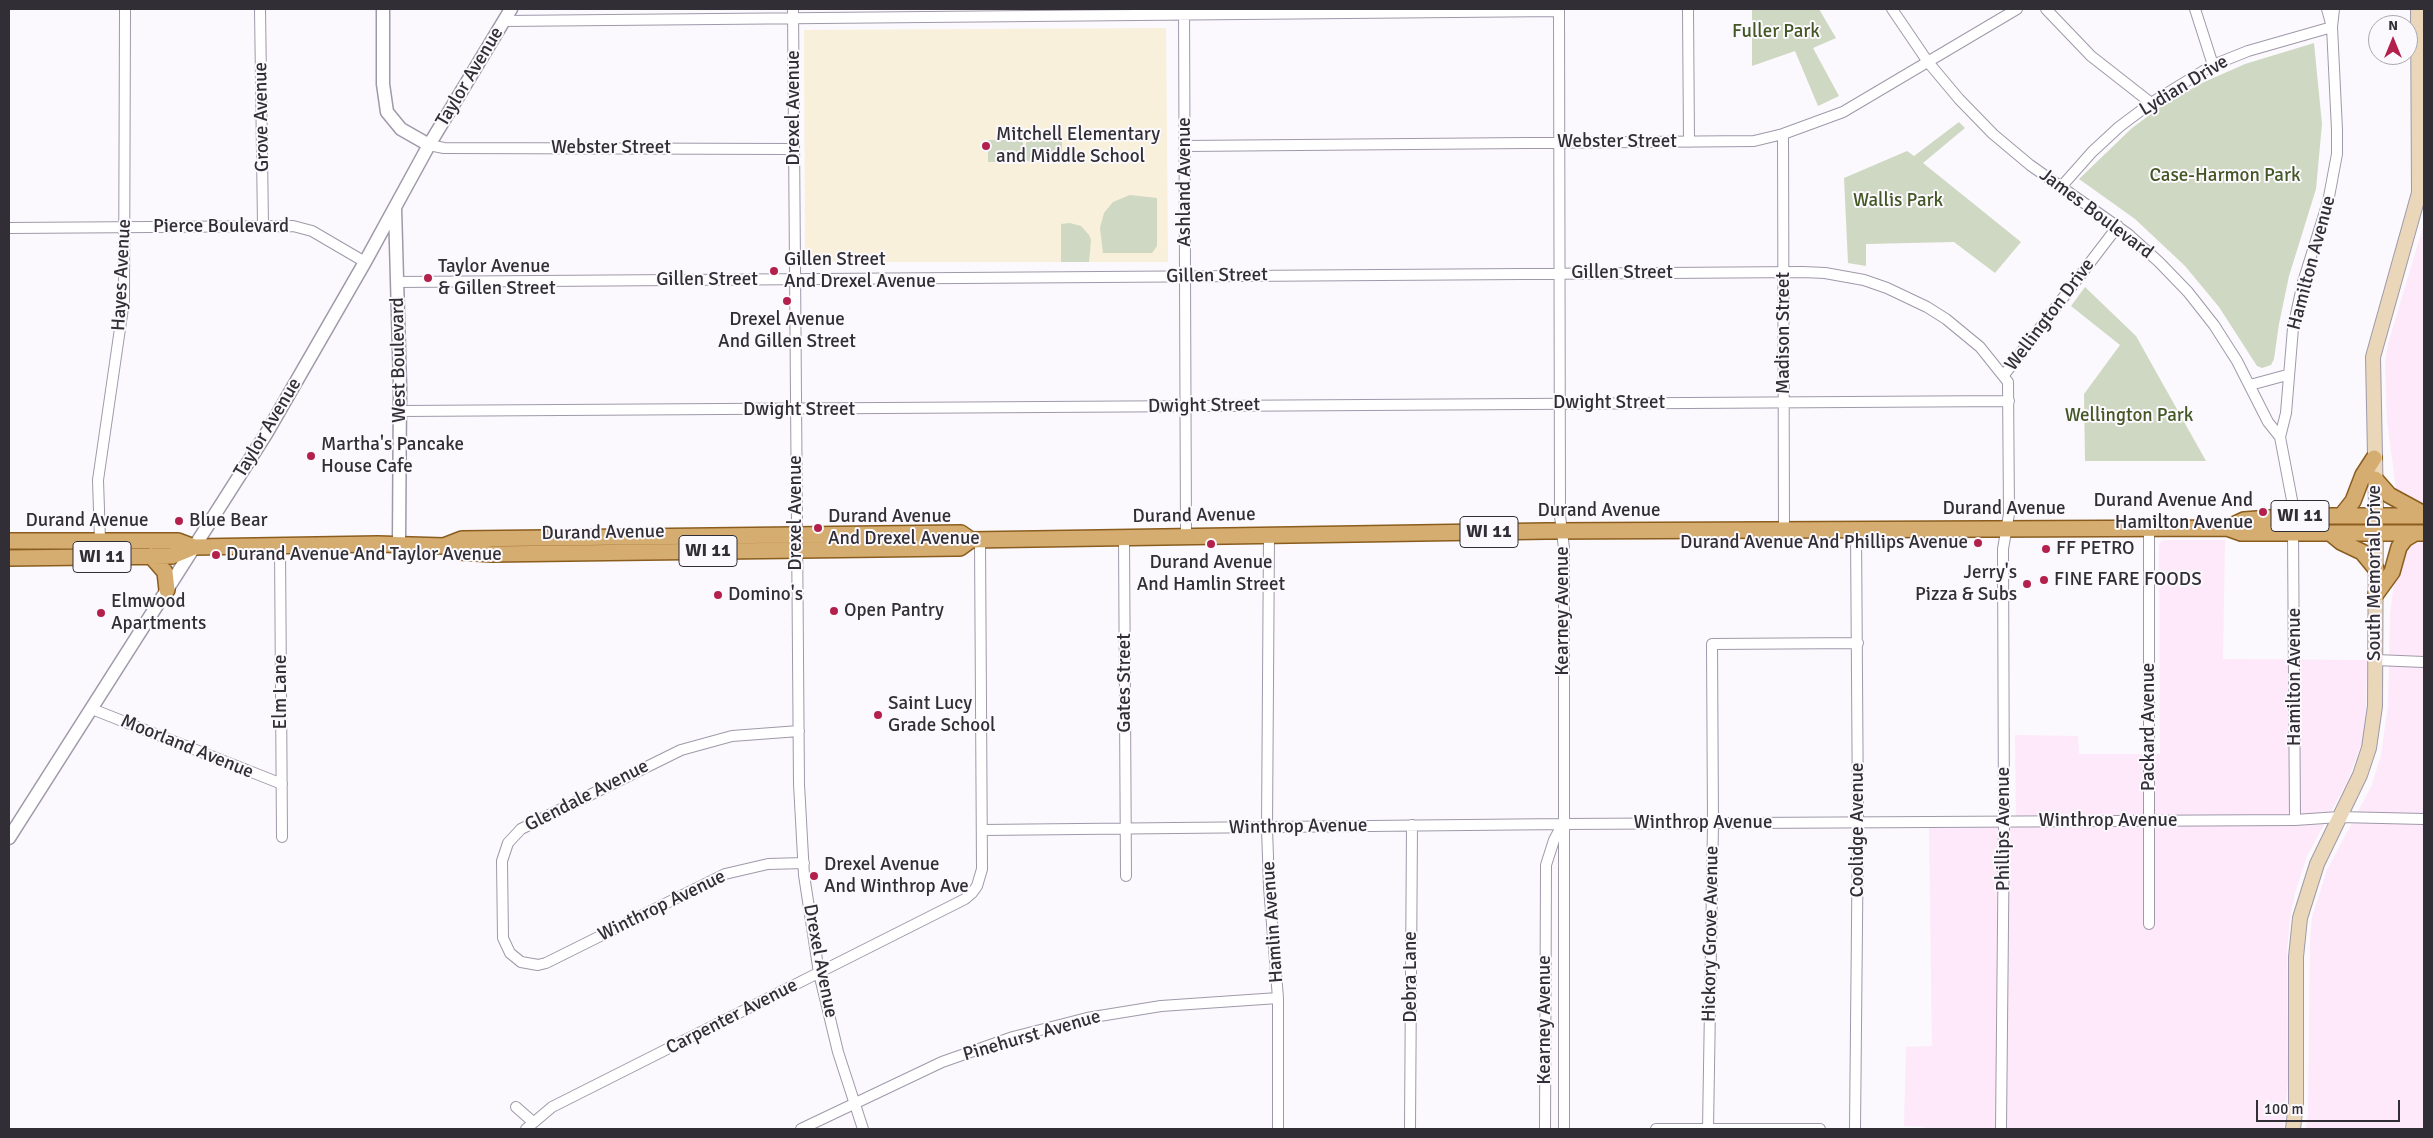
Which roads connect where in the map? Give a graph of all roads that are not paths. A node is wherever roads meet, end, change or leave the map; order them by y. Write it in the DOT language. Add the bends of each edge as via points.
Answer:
graph roads {
  1 [pos="125,9"];
  2 [pos="260,9"];
  3 [pos="383,9"];
  4 [pos="511,9"];
  5 [pos="1688,9"];
  6 [pos="1892,9"];
  7 [pos="2017,9"];
  8 [pos="2046,9"];
  9 [pos="2195,9"];
  10 [pos="2327,9"];
  11 [pos="2334,9"];
  12 [pos="2418,9"];
  13 [pos="1559,10"];
  14 [pos="1184,12"];
  15 [pos="793,14"];
  16 [pos="504,21"];
  17 [pos="2332,27"];
  18 [pos="1928,62"];
  19 [pos="2213,65"];
  20 [pos="2152,103"];
  21 [pos="1783,134"];
  22 [pos="1560,142"];
  23 [pos="1689,142"];
  24 [pos="429,145"];
  25 [pos="1184,146"];
  26 [pos="794,149"];
  27 [pos="2061,187"];
  28 [pos="395,205"];
  29 [pos="263,226"];
  30 [pos="2118,226"];
  31 [pos="125,227"];
  32 [pos="9,228"];
  33 [pos="365,262"];
  34 [pos="1784,272"];
  35 [pos="1560,273"];
  36 [pos="1185,276"];
  37 [pos="795,280"];
  38 [pos="397,282"];
  39 [pos="2004,375"];
  40 [pos="2288,375"];
  41 [pos="2250,385"];
  42 [pos="2008,401"];
  43 [pos="1785,402"];
  44 [pos="1561,403"];
  45 [pos="1184,406"];
  46 [pos="796,410"];
  47 [pos="400,412"];
  48 [pos="2280,437"];
  49 [pos="2374,458"];
  50 [pos="2375,479"];
  51 [pos="2342,515"];
  52 [pos="2376,515"];
  53 [pos="2424,515"];
  54 [pos="2294,516"];
  55 [pos="2227,528"];
  56 [pos="2006,529"];
  57 [pos="2149,529"];
  58 [pos="1856,530"];
  59 [pos="1562,531"];
  60 [pos="1784,531"];
  61 [pos="2293,533"];
  62 [pos="2330,533"];
  63 [pos="2376,533"];
  64 [pos="2420,533"];
  65 [pos="1269,535"];
  66 [pos="1186,536"];
  67 [pos="1124,538"];
  68 [pos="100,540"];
  69 [pos="976,540"];
  70 [pos="9,541"];
  71 [pos="796,543"];
  72 [pos="399,544"];
  73 [pos="280,546"];
  74 [pos="194,547"];
  75 [pos="151,556"];
  76 [pos="9,558"];
  77 [pos="2376,569"];
  78 [pos="167,590"];
  79 [pos="2376,594"];
  80 [pos="1858,644"];
  81 [pos="2376,660"];
  82 [pos="2424,662"];
  83 [pos="92,708"];
  84 [pos="799,731"];
  85 [pos="282,784"];
  86 [pos="2339,817"];
  87 [pos="2424,819"];
  88 [pos="2295,820"];
  89 [pos="2150,821"];
  90 [pos="1858,822"];
  91 [pos="2004,822"];
  92 [pos="1713,823"];
  93 [pos="1563,824"];
  94 [pos="1412,825"];
  95 [pos="1126,828"];
  96 [pos="1267,828"];
  97 [pos="982,830"];
  98 [pos="282,837"];
  99 [pos="9,838"];
  100 [pos="804,863"];
  101 [pos="1126,876"];
  102 [pos="2149,924"];
  103 [pos="525,963"];
  104 [pos="819,973"];
  105 [pos="1278,998"];
  106 [pos="854,1102"];
  107 [pos="516,1107"];
  108 [pos="530,1126"];
  109 [pos="801,1129"];
  110 [pos="863,1129"];
  111 [pos="1278,1129"];
  112 [pos="1410,1129"];
  113 [pos="1545,1129"];
  114 [pos="1564,1129"];
  115 [pos="1656,1129"];
  116 [pos="1708,1129"];
  117 [pos="1820,1129"];
  118 [pos="1855,1129"];
  119 [pos="2001,1129"];
  120 [pos="2292,1129"];
  1 -- 31 [label="street, Hayes Avenue"];
  2 -- 29 [label="street, Grove Avenue"];
  3 -- 24 [label="street" via="382,72 387,112 401,129"];
  4 -- 16 [label="street, Taylor Avenue"];
  5 -- 23 [label="street"];
  6 -- 18 [label="street, James Boulevard"];
  7 -- 18 [label="street, Webster Street"];
  8 -- 20 [label="street" via="2091,56"];
  9 -- 19 [label="street"];
  10 -- 17 [label="street"];
  11 -- 17 [label="street, Hamilton Avenue"];
  12 -- 49 [label="main road, South Memorial Drive" via="2419,193 2373,357"];
  13 -- 14 [label="street"];
  13 -- 22 [label="street, Kearney Avenue"];
  14 -- 15 [label="street"];
  14 -- 25 [label="street, Ashland Avenue"];
  15 -- 16 [label="street"];
  15 -- 26 [label="street, Drexel Avenue"];
  16 -- 24 [label="street, Taylor Avenue"];
  17 -- 19 [label="street, Lydian Drive"];
  17 -- 40 [label="street, Hamilton Avenue" via="2338,130 2334,178 2303,282 2293,328"];
  18 -- 21 [label="street, Webster Street" via="1843,112"];
  18 -- 27 [label="street, James Boulevard" via="1993,134"];
  19 -- 20 [label="street, Lydian Drive"];
  20 -- 27 [label="street, Lydian Drive" via="2119,127"];
  21 -- 23 [label="street, Webster Street" via="1754,141"];
  21 -- 34 [label="street, Madison Street"];
  22 -- 23 [label="street, Webster Street"];
  22 -- 25 [label="street, Webster Street"];
  22 -- 35 [label="street, Kearney Avenue"];
  24 -- 26 [label="street, Webster Street" via="454,148"];
  24 -- 28 [label="street, Taylor Avenue"];
  25 -- 36 [label="street, Ashland Avenue"];
  26 -- 37 [label="street, Drexel Avenue"];
  27 -- 30 [label="street, James Boulevard"];
  28 -- 33 [label="street, Taylor Avenue"];
  28 -- 38 [label="street, West Boulevard"];
  29 -- 31 [label="street, Pierce Boulevard"];
  29 -- 33 [label="street, Pierce Boulevard" via="303,228"];
  30 -- 39 [label="street, Wellington Drive"];
  30 -- 41 [label="street, James Boulevard" via="2160,262 2188,292 2214,325"];
  31 -- 32 [label="street, Pierce Boulevard"];
  31 -- 68 [label="street, Hayes Avenue" via="124,301 98,480"];
  33 -- 74 [label="street, Taylor Avenue" via="266,434"];
  34 -- 35 [label="street, Gillen Street"];
  34 -- 39 [label="street, Gillen Street" via="1847,276 1908,296 1964,332"];
  34 -- 43 [label="street, Madison Street"];
  35 -- 36 [label="street, Gillen Street"];
  35 -- 44 [label="street, Kearney Avenue"];
  36 -- 37 [label="street, Gillen Street"];
  36 -- 45 [label="street, Ashland Avenue"];
  37 -- 38 [label="street, Gillen Street"];
  37 -- 46 [label="street, Drexel Avenue"];
  38 -- 47 [label="street, West Boulevard"];
  39 -- 42 [label="street, Wellington Drive" via="2008,382"];
  40 -- 41 [label="street"];
  40 -- 48 [label="street, Hamilton Avenue" via="2286,413"];
  41 -- 48 [label="street, James Boulevard" via="2268,422"];
  42 -- 43 [label="street, Dwight Street"];
  42 -- 56 [label="street, Wellington Drive" via="2009,514"];
  43 -- 44 [label="street, Dwight Street"];
  43 -- 60 [label="street, Madison Street"];
  44 -- 45 [label="street, Dwight Street"];
  44 -- 59 [label="street, Kearney Avenue"];
  45 -- 46 [label="street, Dwight Street"];
  45 -- 66 [label="street, Ashland Avenue"];
  46 -- 47 [label="street, Dwight Street"];
  46 -- 71 [label="street, Drexel Avenue"];
  47 -- 72 [label="street, West Boulevard"];
  48 -- 54 [label="street, Hamilton Avenue"];
  49 -- 50 [label="main road, South Memorial Drive"];
  49 -- 51 [label="main road" via="2363,475 2353,502"];
  50 -- 52 [label="main road, South Memorial Drive"];
  50 -- 53 [label="main road" via="2390,495"];
  51 -- 52 [label="main road, Durand Avenue / WI 11"];
  51 -- 54 [label="main road, Durand Avenue / WI 11"];
  52 -- 53 [label="main road, Durand Avenue / WI 11"];
  52 -- 63 [label="main road, South Memorial Drive"];
  54 -- 55 [label="main road, Durand Avenue / WI 11" via="2244,520"];
  55 -- 57 [label="main road, Durand Avenue / WI 11"];
  55 -- 61 [label="main road, Durand Avenue / WI 11" via="2240,533"];
  56 -- 57 [label="main road, Durand Avenue / WI 11"];
  56 -- 58 [label="main road, Durand Avenue / WI 11"];
  56 -- 91 [label="street, Phillips Avenue" via="2003,549"];
  57 -- 89 [label="street, Packard Avenue"];
  58 -- 60 [label="main road, Durand Avenue / WI 11"];
  58 -- 80 [label="street, Coolidge Avenue"];
  59 -- 60 [label="main road, Durand Avenue / WI 11"];
  59 -- 65 [label="main road, Durand Avenue / WI 11"];
  59 -- 93 [label="street, Kearney Avenue"];
  61 -- 62 [label="main road, Durand Avenue / WI 11"];
  61 -- 88 [label="street, Hamilton Avenue"];
  62 -- 63 [label="main road, Durand Avenue / WI 11"];
  62 -- 77 [label="main road" via="2340,542 2362,552"];
  63 -- 64 [label="main road, Durand Avenue / WI 11"];
  63 -- 77 [label="main road, South Memorial Drive"];
  64 -- 79 [label="main road" via="2405,539 2399,547 2392,572"];
  65 -- 66 [label="main road, Durand Avenue / WI 11"];
  65 -- 96 [label="street, Hamlin Avenue"];
  66 -- 67 [label="main road, Durand Avenue / WI 11"];
  67 -- 69 [label="main road, Durand Avenue / WI 11"];
  67 -- 95 [label="street, Gates Street"];
  68 -- 70 [label="main road, Durand Avenue / WI 11"];
  68 -- 74 [label="main road, Durand Avenue / WI 11" via="178,541"];
  69 -- 71 [label="main road, Durand Avenue / WI 11" via="960,548"];
  69 -- 97 [label="street, Carpenter Avenue"];
  71 -- 72 [label="main road, Durand Avenue / WI 11" via="492,554 459,552 444,546"];
  71 -- 84 [label="street, Drexel Avenue"];
  72 -- 73 [label="main road, Durand Avenue / WI 11"];
  73 -- 74 [label="main road, Durand Avenue / WI 11"];
  73 -- 85 [label="street, Elm Lane"];
  74 -- 75 [label="main road, Durand Avenue / WI 11" via="172,556"];
  74 -- 78 [label="street, Taylor Avenue"];
  75 -- 76 [label="main road, Durand Avenue / WI 11"];
  75 -- 78 [label="main road" via="165,572"];
  77 -- 79 [label="main road, South Memorial Drive"];
  78 -- 83 [label="street, Taylor Avenue"];
  79 -- 81 [label="main road, South Memorial Drive"];
  80 -- 90 [label="street, Coolidge Avenue"];
  80 -- 92 [label="street, Hickory Grove Avenue" via="1712,644"];
  81 -- 82 [label="street"];
  81 -- 86 [label="main road, South Memorial Drive" via="2375,706 2369,748 2360,775"];
  83 -- 85 [label="street, Moorland Avenue"];
  83 -- 99 [label="street, Taylor Avenue"];
  84 -- 100 [label="street, Drexel Avenue"];
  84 -- 103 [label="street, Glendale Avenue" via="732,736 681,750 512,836 504,853 502,932 510,953"];
  85 -- 98 [label="street, Elm Lane"];
  86 -- 87 [label="street, Winthrop Avenue"];
  86 -- 88 [label="street, Winthrop Avenue"];
  86 -- 120 [label="main road, South Memorial Drive" via="2309,884 2298,928 2296,1102"];
  88 -- 89 [label="street, Winthrop Avenue"];
  89 -- 91 [label="street, Winthrop Avenue"];
  89 -- 102 [label="street, Packard Avenue"];
  90 -- 91 [label="street, Winthrop Avenue"];
  90 -- 92 [label="street, Winthrop Avenue"];
  90 -- 118 [label="street, Coolidge Avenue"];
  91 -- 119 [label="street, Phillips Avenue"];
  92 -- 93 [label="street, Winthrop Avenue"];
  92 -- 116 [label="street, Hickory Grove Avenue"];
  93 -- 94 [label="street, Winthrop Avenue"];
  93 -- 113 [label="street, Kearney Avenue" via="1546,865"];
  93 -- 114 [label="street, Kearney Avenue"];
  94 -- 96 [label="street, Winthrop Avenue"];
  94 -- 112 [label="street, Debra Lane"];
  95 -- 96 [label="street, Winthrop Avenue"];
  95 -- 97 [label="street, Winthrop Avenue"];
  95 -- 101 [label="street, Gates Street"];
  96 -- 105 [label="street, Hamlin Avenue"];
  97 -- 104 [label="street, Carpenter Avenue" via="981,877 972,893"];
  100 -- 103 [label="street, Winthrop Avenue" via="761,865 725,874 546,963"];
  100 -- 104 [label="street, Drexel Avenue"];
  104 -- 106 [label="street, Drexel Avenue"];
  104 -- 108 [label="street, Carpenter Avenue" via="552,1108"];
  105 -- 106 [label="street, Pinehurst Avenue" via="1161,1006 1078,1020 1013,1037 942,1062"];
  105 -- 111 [label="street, Hamlin Avenue"];
  106 -- 109 [label="street, Pinehurst Avenue"];
  106 -- 110 [label="street, Drexel Avenue"];
  107 -- 108 [label="street"];
  115 -- 116 [label="street"];
  116 -- 117 [label="street"];
}
